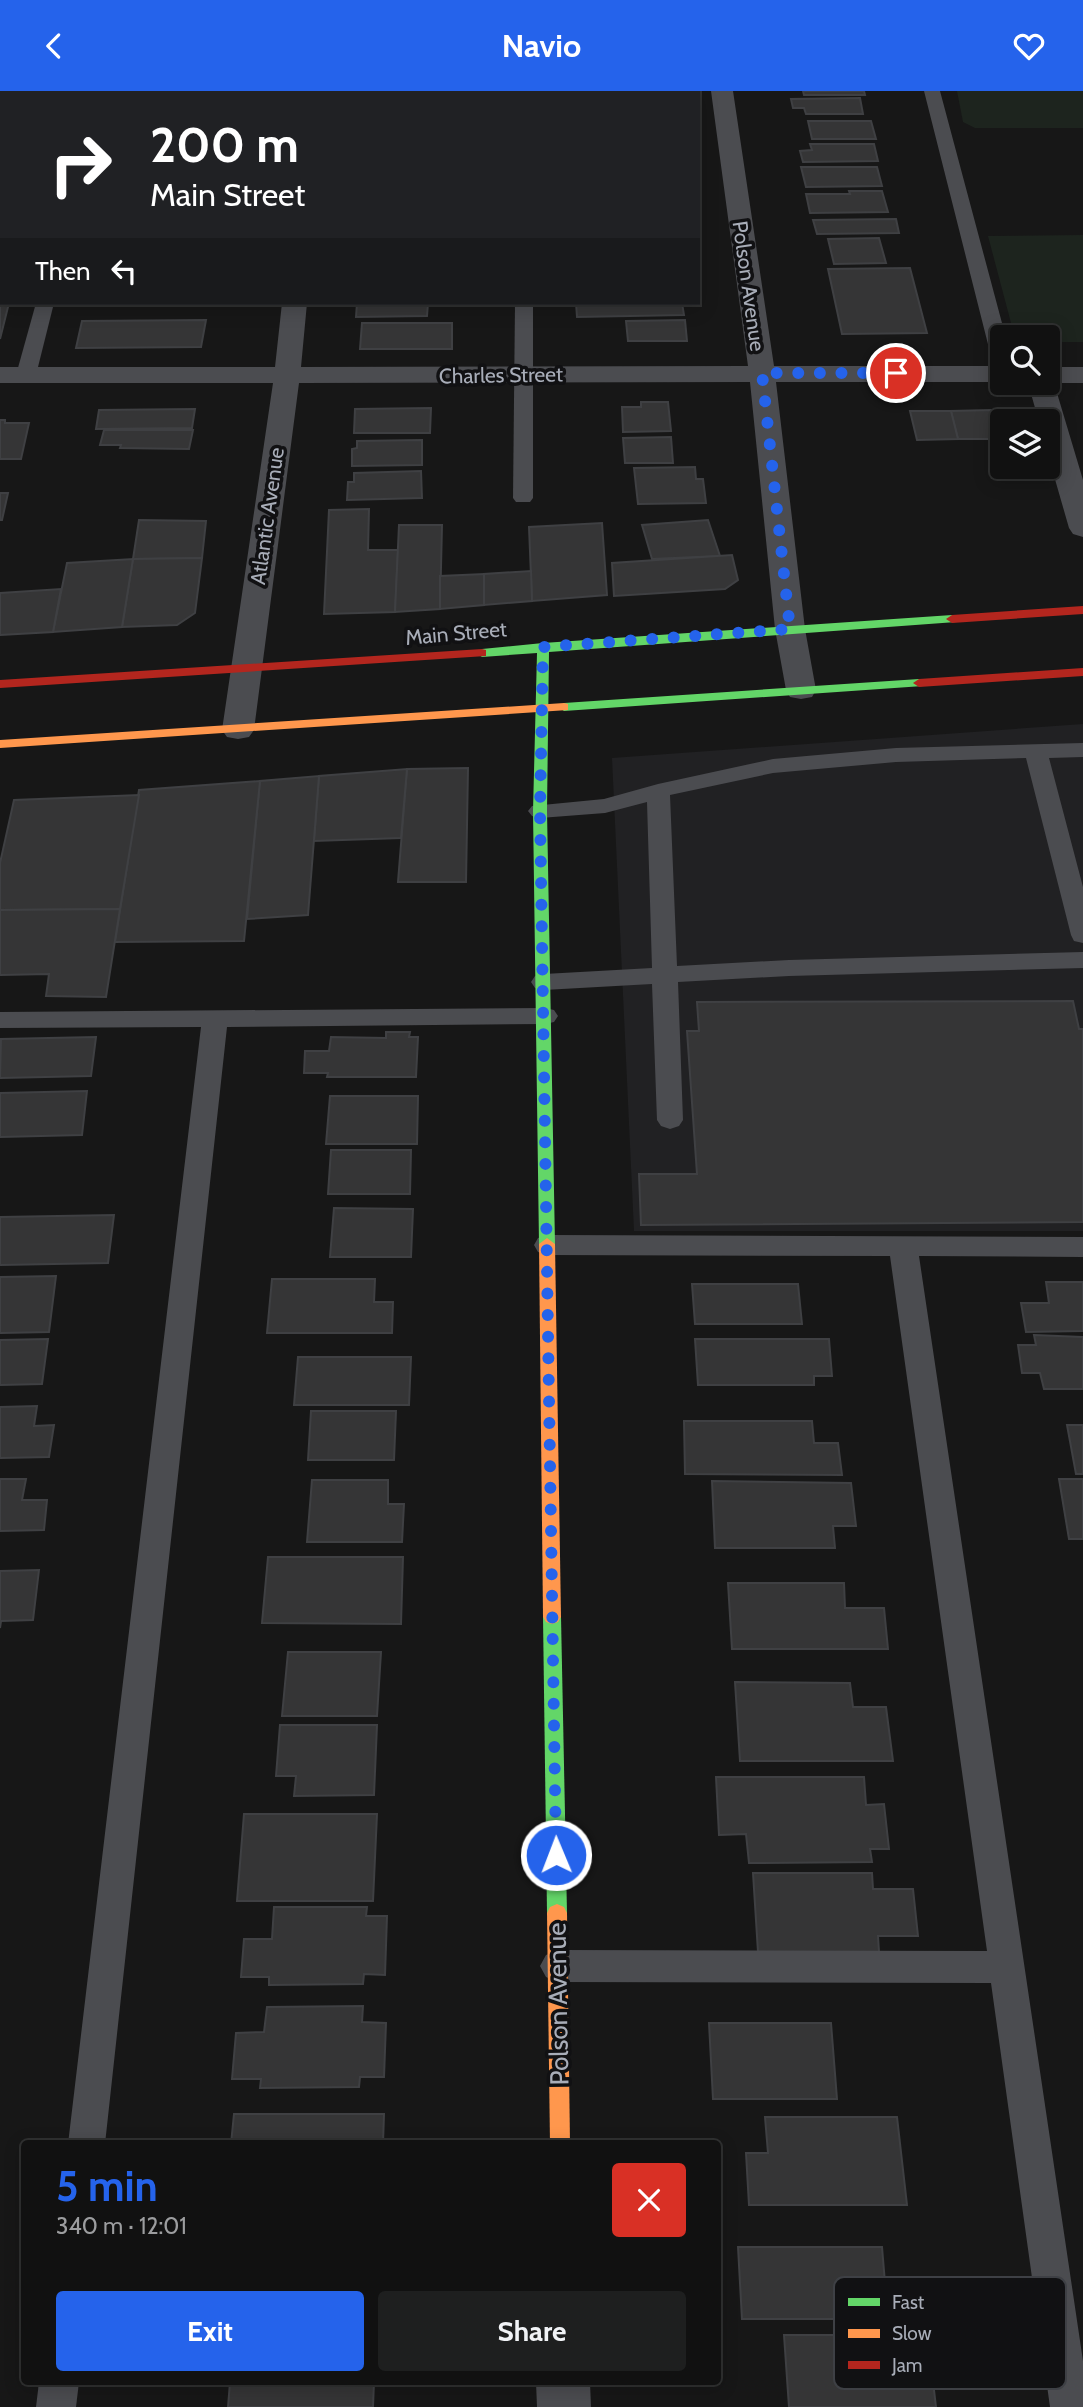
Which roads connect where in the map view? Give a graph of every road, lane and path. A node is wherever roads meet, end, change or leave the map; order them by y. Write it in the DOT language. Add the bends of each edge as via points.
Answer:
graph roads {
  1 [pos="722,91"];
  2 [pos="932,91"];
  3 [pos="44,305"];
  4 [pos="294,305"];
  5 [pos="524,305"];
  6 [pos="993,325"];
  7 [pos="762,373"];
  8 [pos="526,374"];
  9 [pos="990,374"];
  10 [pos="13,375"];
  11 [pos="1060,375"];
  12 [pos="1083,375"];
  13 [pos="287,377"];
  14 [pos="1044,395"];
  15 [pos="523,498"];
  16 [pos="1083,528"];
  17 [pos="1083,610"];
  18 [pos="790,629"];
  19 [pos="543,647"];
  20 [pos="244,671"];
  21 [pos="1083,672"];
  22 [pos="0,684"];
  23 [pos="801,690"];
  24 [pos="541,709"];
  25 [pos="239,730"];
  26 [pos="0,744"];
  27 [pos="1083,750"];
  28 [pos="1036,751"];
  29 [pos="658,791"];
  30 [pos="540,811"];
  31 [pos="1083,935"];
  32 [pos="1083,960"];
  33 [pos="665,974"];
  34 [pos="544,982"];
  35 [pos="545,1016"];
  36 [pos="215,1018"];
  37 [pos="0,1020"];
  38 [pos="670,1120"];
  39 [pos="548,1245"];
  40 [pos="903,1246"];
  41 [pos="1083,1247"];
  42 [pos="558,1966"];
  43 [pos="1007,1967"];
  44 [pos="86,2140"];
  45 [pos="560,2140"];
  46 [pos="1051,2277"];
  47 [pos="1066,2379"];
  48 [pos="59,2385"];
  49 [pos="563,2385"];
  50 [pos="56,2407"];
  51 [pos="564,2407"];
  52 [pos="1070,2407"];
  1 -- 7 [label="street, Polson Avenue"];
  2 -- 6 [label="lane"];
  3 -- 10 [label="lane"];
  4 -- 13 [label="street, Atlantic Avenue"];
  5 -- 8 [label="lane"];
  7 -- 8 [label="street, Charles Street"];
  7 -- 9 [label="street, Charles Street"];
  7 -- 18 [label="street, Polson Avenue"];
  8 -- 13 [label="street, Charles Street"];
  8 -- 15 [label="lane"];
  10 -- 13 [label="street, Charles Street"];
  11 -- 12 [label="street"];
  13 -- 20 [label="street, Atlantic Avenue"];
  14 -- 16 [label="street"];
  17 -- 18 [label="main road, Main Street"];
  18 -- 19 [label="main road, Main Street"];
  18 -- 23 [label="street, Polson Avenue"];
  19 -- 20 [label="main road, Main Street"];
  19 -- 24 [label="main road, Polson Avenue"];
  20 -- 22 [label="main road, Main Street"];
  20 -- 25 [label="street, Atlantic Avenue"];
  21 -- 23 [label="main road"];
  23 -- 24 [label="main road"];
  24 -- 25 [label="main road"];
  24 -- 30 [label="main road, Polson Avenue"];
  25 -- 26 [label="main road"];
  27 -- 28 [label="lane"];
  28 -- 29 [label="lane" via="896,755 773,766"];
  28 -- 31 [label="lane"];
  29 -- 30 [label="lane" via="606,806"];
  29 -- 33 [label="lane"];
  30 -- 34 [label="main road, Polson Avenue"];
  32 -- 33 [label="lane"];
  33 -- 34 [label="lane"];
  33 -- 38 [label="lane"];
  34 -- 35 [label="main road, Polson Avenue"];
  35 -- 36 [label="lane"];
  35 -- 39 [label="main road, Polson Avenue"];
  36 -- 37 [label="lane"];
  36 -- 44 [label="lane"];
  39 -- 40 [label="lane"];
  39 -- 42 [label="main road, Polson Avenue"];
  40 -- 41 [label="lane"];
  40 -- 43 [label="lane"];
  42 -- 43 [label="lane"];
  42 -- 45 [label="main road, Polson Avenue"];
  43 -- 46 [label="lane"];
  47 -- 52 [label="lane"];
  48 -- 50 [label="lane"];
  49 -- 51 [label="street"];
}
